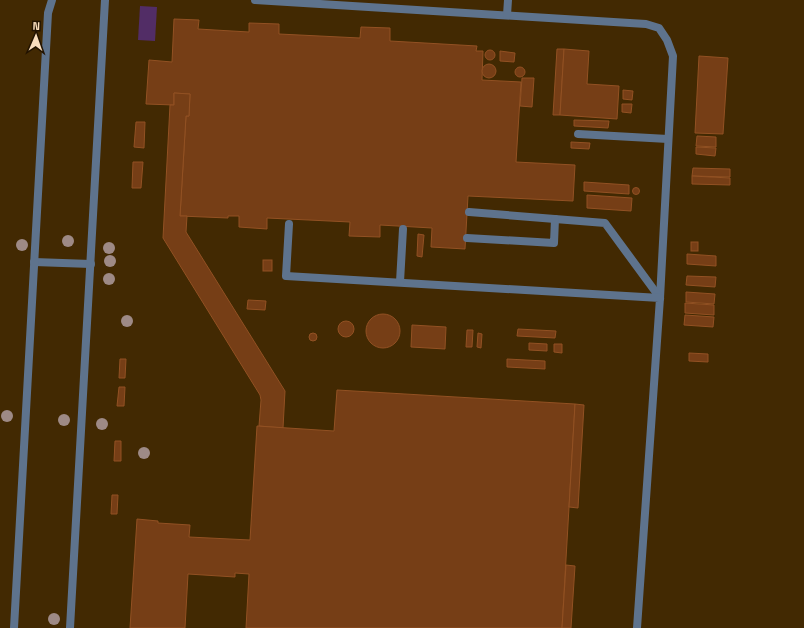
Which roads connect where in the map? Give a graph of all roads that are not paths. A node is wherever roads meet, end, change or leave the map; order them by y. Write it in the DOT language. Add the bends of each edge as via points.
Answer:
graph roads {
  1 [pos="52,0"];
  2 [pos="105,0"];
  3 [pos="255,0"];
  4 [pos="508,0"];
  5 [pos="507,15"];
  6 [pos="578,134"];
  7 [pos="668,139"];
  8 [pos="469,212"];
  9 [pos="555,219"];
  10 [pos="289,224"];
  11 [pos="403,229"];
  12 [pos="467,238"];
  13 [pos="34,262"];
  14 [pos="91,264"];
  15 [pos="400,282"];
  16 [pos="660,298"];
  17 [pos="14,628"];
  18 [pos="70,628"];
  19 [pos="637,628"];
  1 -- 13 [label="lane" via="48,14"];
  2 -- 14 [label="lane"];
  3 -- 5 [label="lane"];
  4 -- 5 [label="lane"];
  5 -- 7 [label="lane" via="646,24 659,28 673,56"];
  6 -- 7 [label="lane"];
  7 -- 16 [label="lane"];
  8 -- 9 [label="lane"];
  9 -- 12 [label="lane" via="554,243"];
  9 -- 16 [label="lane" via="605,223"];
  10 -- 15 [label="lane" via="286,276"];
  11 -- 15 [label="lane"];
  13 -- 14 [label="lane"];
  13 -- 17 [label="lane"];
  14 -- 18 [label="lane"];
  15 -- 16 [label="lane"];
  16 -- 19 [label="lane"];
}
